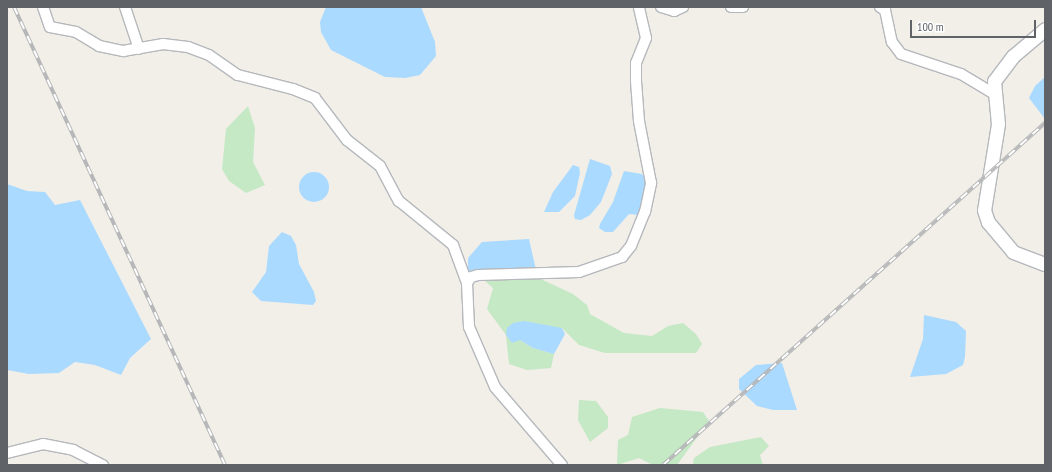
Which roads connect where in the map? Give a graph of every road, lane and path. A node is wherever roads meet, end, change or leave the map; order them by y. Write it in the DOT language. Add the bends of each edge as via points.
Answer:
graph roads {
  1 [pos="43,7"];
  2 [pos="125,7"];
  3 [pos="639,7"];
  4 [pos="662,7"];
  5 [pos="683,7"];
  6 [pos="731,7"];
  7 [pos="742,7"];
  8 [pos="880,7"];
  9 [pos="1044,32"];
  10 [pos="139,49"];
  11 [pos="993,93"];
  12 [pos="1045,264"];
  13 [pos="467,283"];
  14 [pos="7,453"];
  15 [pos="103,465"];
  16 [pos="562,465"];
  1 -- 10 [label="street" via="48,23 56,30 76,32 99,46 123,51"];
  2 -- 10 [label="street"];
  3 -- 13 [label="street" via="646,38 636,63 636,81 639,121 650,183 645,212 631,246 622,257 579,272 478,275 471,277"];
  4 -- 5 [label="street" via="674,11"];
  6 -- 7 [label="street"];
  8 -- 11 [label="street" via="885,10 892,42 901,54 961,74"];
  9 -- 11 [label="street" via="1012,56 994,81"];
  10 -- 13 [label="street" via="164,44 188,47 209,55 238,75 293,89 315,98 347,140 380,166 399,201 453,245"];
  11 -- 12 [label="street" via="998,106 998,124 984,210 988,222 1013,252"];
  13 -- 16 [label="street" via="469,327 495,387"];
  14 -- 15 [label="street" via="43,444 73,450"];
}
